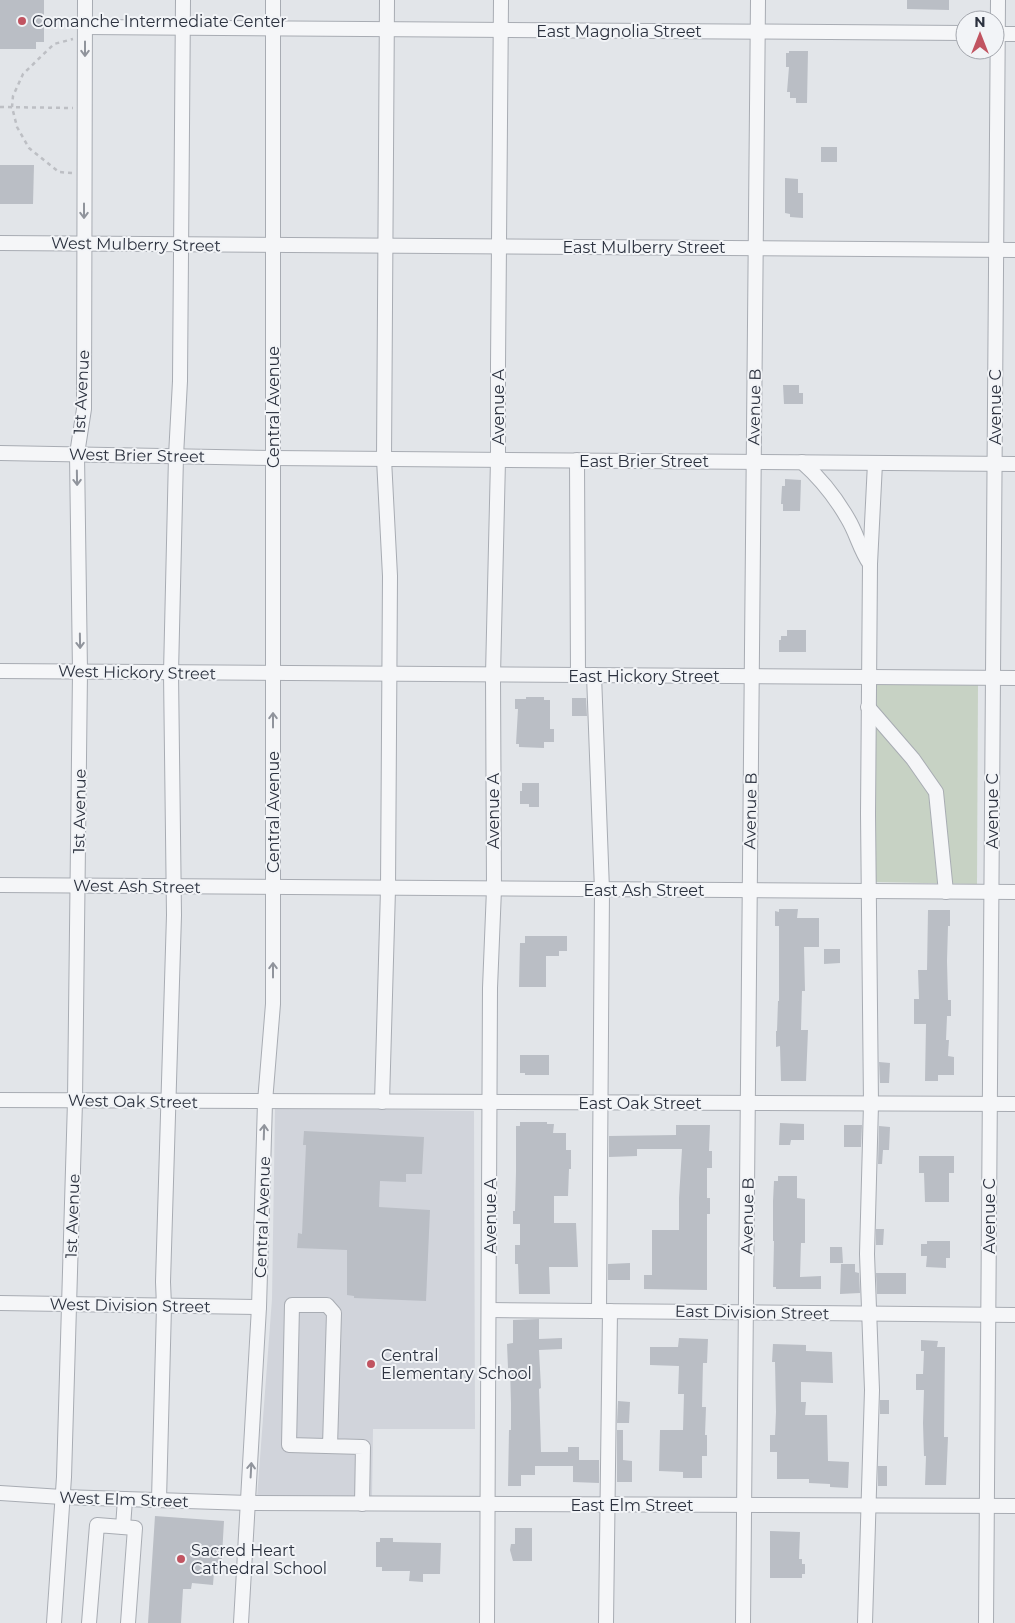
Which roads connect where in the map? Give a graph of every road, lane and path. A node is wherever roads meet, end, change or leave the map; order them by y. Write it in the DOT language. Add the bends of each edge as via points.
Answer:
graph roads {
  1 [pos="85,0"];
  2 [pos="183,0"];
  3 [pos="273,0"];
  4 [pos="387,0"];
  5 [pos="501,0"];
  6 [pos="758,0"];
  7 [pos="183,28"];
  8 [pos="273,28"];
  9 [pos="386,29"];
  10 [pos="501,30"];
  11 [pos="758,32"];
  12 [pos="85,33"];
  13 [pos="955,33"];
  14 [pos="996,60"];
  15 [pos="0,107"];
  16 [pos="12,107"];
  17 [pos="84,109"];
  18 [pos="84,174"];
  19 [pos="0,243"];
  20 [pos="84,244"];
  21 [pos="181,244"];
  22 [pos="272,245"];
  23 [pos="385,246"];
  24 [pos="499,246"];
  25 [pos="756,248"];
  26 [pos="996,250"];
  27 [pos="1015,250"];
  28 [pos="0,453"];
  29 [pos="77,454"];
  30 [pos="176,456"];
  31 [pos="273,458"];
  32 [pos="384,459"];
  33 [pos="498,460"];
  34 [pos="576,460"];
  35 [pos="754,462"];
  36 [pos="802,462"];
  37 [pos="875,463"];
  38 [pos="994,464"];
  39 [pos="1015,464"];
  40 [pos="870,564"];
  41 [pos="0,671"];
  42 [pos="80,672"];
  43 [pos="171,673"];
  44 [pos="273,674"];
  45 [pos="389,674"];
  46 [pos="493,675"];
  47 [pos="578,675"];
  48 [pos="594,675"];
  49 [pos="752,676"];
  50 [pos="869,677"];
  51 [pos="992,678"];
  52 [pos="1015,678"];
  53 [pos="868,707"];
  54 [pos="0,885"];
  55 [pos="78,886"];
  56 [pos="174,887"];
  57 [pos="273,888"];
  58 [pos="388,888"];
  59 [pos="494,889"];
  60 [pos="602,890"];
  61 [pos="750,891"];
  62 [pos="868,892"];
  63 [pos="946,892"];
  64 [pos="991,892"];
  65 [pos="1015,892"];
  66 [pos="0,1100"];
  67 [pos="76,1100"];
  68 [pos="169,1102"];
  69 [pos="265,1102"];
  70 [pos="382,1102"];
  71 [pos="490,1102"];
  72 [pos="599,1103"];
  73 [pos="748,1103"];
  74 [pos="871,1104"];
  75 [pos="990,1104"];
  76 [pos="1015,1104"];
  77 [pos="0,1303"];
  78 [pos="70,1303"];
  79 [pos="164,1306"];
  80 [pos="260,1307"];
  81 [pos="489,1310"];
  82 [pos="604,1311"];
  83 [pos="746,1312"];
  84 [pos="869,1314"];
  85 [pos="988,1315"];
  86 [pos="1015,1315"];
  87 [pos="330,1446"];
  88 [pos="0,1493"];
  89 [pos="62,1497"];
  90 [pos="125,1499"];
  91 [pos="159,1500"];
  92 [pos="249,1503"];
  93 [pos="362,1504"];
  94 [pos="488,1504"];
  95 [pos="608,1504"];
  96 [pos="744,1505"];
  97 [pos="868,1505"];
  98 [pos="986,1506"];
  99 [pos="1015,1506"];
  100 [pos="123,1527"];
  101 [pos="54,1623"];
  102 [pos="89,1623"];
  103 [pos="128,1623"];
  104 [pos="241,1623"];
  105 [pos="487,1623"];
  106 [pos="606,1623"];
  107 [pos="743,1623"];
  108 [pos="865,1623"];
  109 [pos="986,1623"];
  1 -- 12 [label="street, 1st Avenue"];
  2 -- 7 [label="street"];
  3 -- 8 [label="street, Central Avenue"];
  4 -- 9 [label="street"];
  5 -- 10 [label="street, Avenue A"];
  6 -- 11 [label="street, Avenue B"];
  7 -- 8 [label="street, East Magnolia Street"];
  7 -- 12 [label="street, East Magnolia Street"];
  7 -- 21 [label="street"];
  8 -- 9 [label="street, East Magnolia Street"];
  8 -- 22 [label="street, Central Avenue"];
  9 -- 10 [label="street, East Magnolia Street"];
  9 -- 23 [label="street"];
  10 -- 11 [label="street, East Magnolia Street"];
  10 -- 24 [label="street, Avenue A"];
  11 -- 13 [label="street, East Magnolia Street"];
  11 -- 25 [label="street, Avenue B"];
  12 -- 16 [label="path" via="54,44 23,74 13,96"];
  12 -- 17 [label="street, 1st Avenue, one-way"];
  14 -- 26 [label="street, Avenue C"];
  15 -- 16 [label="path"];
  16 -- 17 [label="path"];
  16 -- 18 [label="path" via="29,148 59,172"];
  17 -- 18 [label="street, 1st Avenue"];
  18 -- 20 [label="street, 1st Avenue, one-way"];
  19 -- 20 [label="street, West Mulberry Street"];
  20 -- 21 [label="street, West Mulberry Street"];
  20 -- 29 [label="street, 1st Avenue" via="84,409"];
  21 -- 22 [label="street, West Mulberry Street"];
  21 -- 30 [label="street"];
  22 -- 23 [label="street, East Mulberry Street"];
  22 -- 31 [label="street, Central Avenue"];
  23 -- 24 [label="street, East Mulberry Street"];
  23 -- 32 [label="street"];
  24 -- 25 [label="street, East Mulberry Street"];
  24 -- 33 [label="street, Avenue A"];
  25 -- 26 [label="street, East Mulberry Street"];
  25 -- 35 [label="street, Avenue B"];
  26 -- 27 [label="street, East Mulberry Street"];
  26 -- 38 [label="street, Avenue C"];
  28 -- 29 [label="street, West Brier Street"];
  29 -- 30 [label="street, West Brier Street"];
  29 -- 42 [label="street, 1st Avenue, one-way"];
  30 -- 31 [label="street, West Brier Street"];
  30 -- 43 [label="street"];
  31 -- 32 [label="street, East Brier Street"];
  31 -- 44 [label="street, Central Avenue"];
  32 -- 33 [label="street, East Brier Street"];
  32 -- 45 [label="street" via="390,576"];
  33 -- 34 [label="street, East Brier Street"];
  33 -- 46 [label="street, Avenue A"];
  34 -- 35 [label="street, East Brier Street"];
  34 -- 47 [label="street"];
  35 -- 36 [label="street, East Brier Street"];
  35 -- 49 [label="street, Avenue B"];
  36 -- 37 [label="street, East Brier Street"];
  36 -- 40 [label="street" via="832,495"];
  37 -- 38 [label="street, East Brier Street"];
  37 -- 40 [label="street"];
  38 -- 39 [label="street, East Brier Street"];
  38 -- 51 [label="street, Avenue C"];
  40 -- 50 [label="street"];
  41 -- 42 [label="street, West Hickory Street"];
  42 -- 43 [label="street, West Hickory Street"];
  42 -- 55 [label="street, 1st Avenue"];
  43 -- 44 [label="street, West Hickory Street"];
  43 -- 56 [label="street"];
  44 -- 45 [label="street, East Hickory Street"];
  57 -- 44 [label="street, Central Avenue, one-way"];
  45 -- 46 [label="street, East Hickory Street"];
  45 -- 58 [label="street"];
  46 -- 47 [label="street, East Hickory Street"];
  46 -- 59 [label="street, Avenue A"];
  47 -- 48 [label="street, East Hickory Street"];
  48 -- 49 [label="street, East Hickory Street"];
  48 -- 60 [label="street"];
  49 -- 50 [label="street, East Hickory Street"];
  49 -- 61 [label="street, Avenue B"];
  50 -- 51 [label="street, East Hickory Street"];
  50 -- 53 [label="street"];
  51 -- 52 [label="street, East Hickory Street"];
  51 -- 64 [label="street, Avenue C"];
  53 -- 62 [label="street"];
  53 -- 63 [label="street" via="913,759 936,792"];
  54 -- 55 [label="street, West Ash Street"];
  55 -- 56 [label="street, West Ash Street"];
  55 -- 67 [label="street, 1st Avenue"];
  56 -- 57 [label="street, West Ash Street"];
  56 -- 68 [label="street"];
  57 -- 58 [label="street, East Ash Street"];
  69 -- 57 [label="street, Central Avenue, one-way" via="273,1004"];
  58 -- 59 [label="street, East Ash Street"];
  58 -- 70 [label="street"];
  59 -- 60 [label="street, East Ash Street"];
  59 -- 71 [label="street, Avenue A"];
  60 -- 61 [label="street, East Ash Street"];
  60 -- 72 [label="street"];
  61 -- 62 [label="street, East Ash Street"];
  61 -- 73 [label="street, Avenue B"];
  62 -- 63 [label="street, East Ash Street"];
  62 -- 74 [label="street"];
  63 -- 64 [label="street, East Ash Street"];
  64 -- 65 [label="street, East Ash Street"];
  64 -- 75 [label="street, Avenue C"];
  66 -- 67 [label="street, West Oak Street"];
  67 -- 68 [label="street, West Oak Street"];
  67 -- 78 [label="street, 1st Avenue"];
  68 -- 69 [label="street, West Oak Street"];
  68 -- 79 [label="street"];
  69 -- 70 [label="street, East Oak Street"];
  80 -- 69 [label="street, Central Avenue, one-way"];
  70 -- 71 [label="street, East Oak Street"];
  71 -- 72 [label="street, East Oak Street"];
  71 -- 81 [label="street, Avenue A"];
  72 -- 73 [label="street, East Oak Street"];
  72 -- 82 [label="street"];
  73 -- 74 [label="street, East Oak Street"];
  73 -- 83 [label="street, Avenue B"];
  74 -- 75 [label="street, East Oak Street"];
  74 -- 84 [label="street" via="867,1254"];
  75 -- 76 [label="street, East Oak Street"];
  75 -- 85 [label="street, Avenue C"];
  77 -- 78 [label="street, West Division Street"];
  78 -- 79 [label="street, West Division Street"];
  78 -- 89 [label="street, 1st Avenue"];
  79 -- 80 [label="street, West Division Street"];
  79 -- 91 [label="street"];
  92 -- 80 [label="street, Central Avenue, one-way"];
  81 -- 82 [label="street, East Division Street"];
  81 -- 94 [label="street, Avenue A"];
  82 -- 83 [label="street, East Division Street"];
  82 -- 95 [label="street"];
  83 -- 84 [label="street, East Division Street"];
  83 -- 96 [label="street, Avenue B"];
  84 -- 85 [label="street, East Division Street"];
  84 -- 97 [label="street" via="872,1390"];
  85 -- 86 [label="street, East Division Street"];
  85 -- 98 [label="street, Avenue C"];
  87 -- 87 [label="street" via="289,1446 292,1305 328,1305 334,1313"];
  87 -- 93 [label="street" via="363,1447"];
  88 -- 89 [label="street, West Elm Street"];
  89 -- 90 [label="street, West Elm Street"];
  89 -- 101 [label="street, 1st Avenue"];
  90 -- 91 [label="street, West Elm Street"];
  90 -- 100 [label="street"];
  91 -- 92 [label="street, West Elm Street"];
  92 -- 93 [label="street, East Elm Street"];
  92 -- 104 [label="street, Central Avenue"];
  93 -- 94 [label="street, East Elm Street"];
  94 -- 95 [label="street, East Elm Street"];
  94 -- 105 [label="street, Avenue A"];
  95 -- 96 [label="street, East Elm Street"];
  95 -- 106 [label="street"];
  96 -- 97 [label="street, East Elm Street"];
  96 -- 107 [label="street, Avenue B"];
  97 -- 98 [label="street, East Elm Street"];
  97 -- 108 [label="street"];
  98 -- 99 [label="street, East Elm Street"];
  98 -- 109 [label="street, Avenue C"];
  100 -- 102 [label="street" via="97,1525"];
  100 -- 103 [label="street" via="135,1528"];
}
